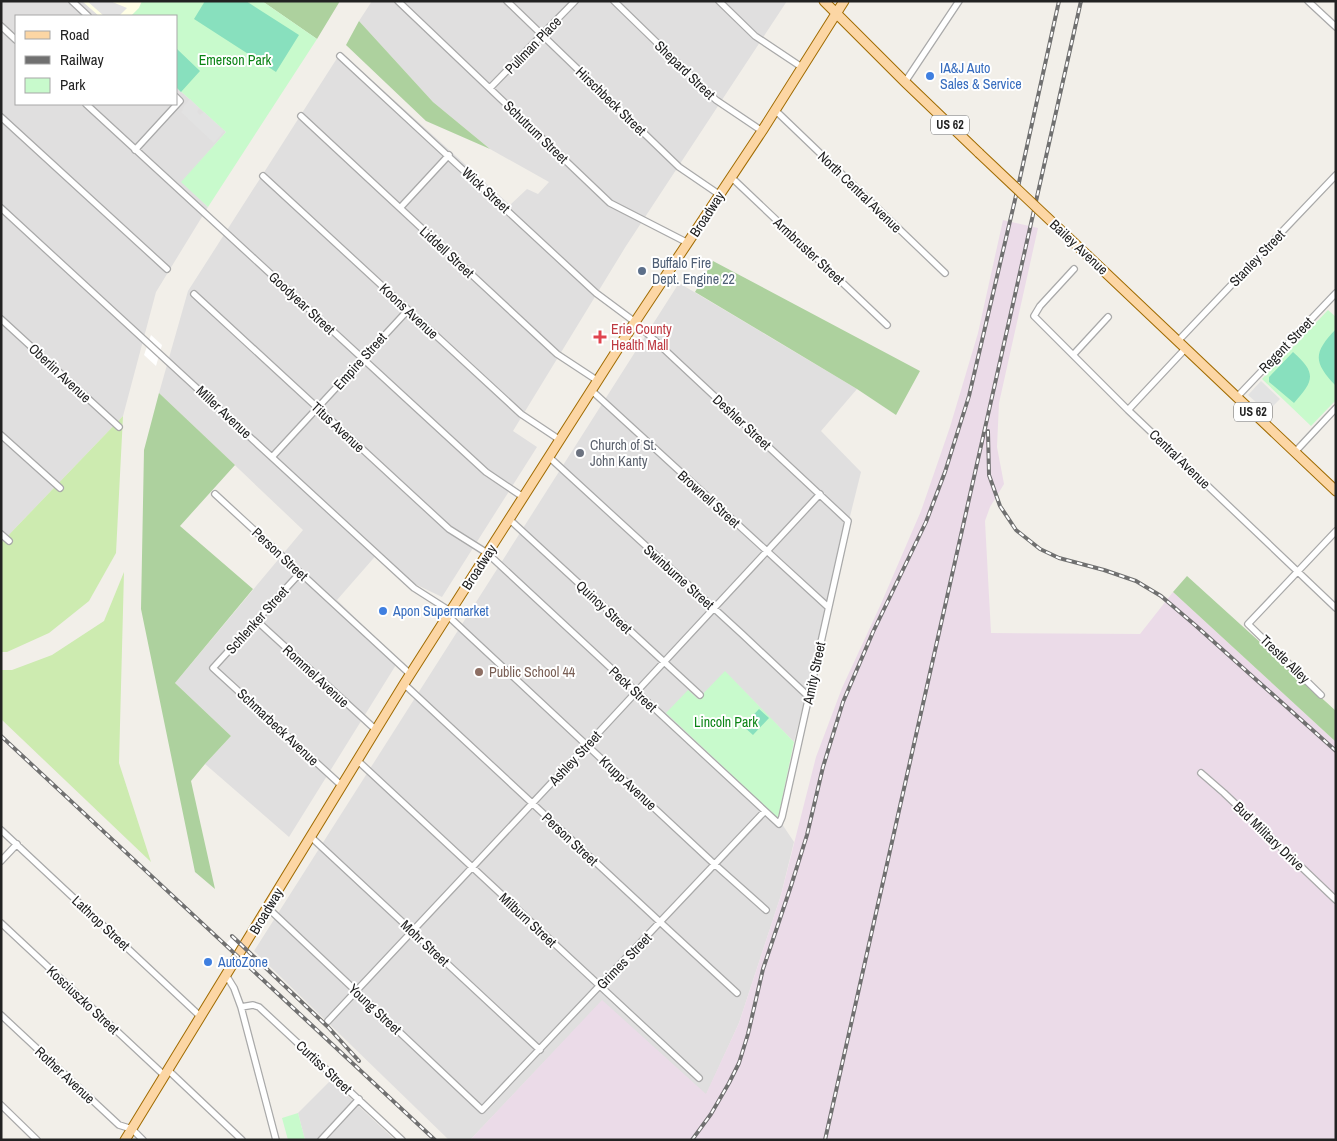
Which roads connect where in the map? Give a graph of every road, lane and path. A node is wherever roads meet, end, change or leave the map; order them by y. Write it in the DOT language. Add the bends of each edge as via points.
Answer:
graph roads {
  1 [pos="72,1"];
  2 [pos="398,1"];
  3 [pos="508,1"];
  4 [pos="575,1"];
  5 [pos="614,1"];
  6 [pos="719,1"];
  7 [pos="824,1"];
  8 [pos="844,1"];
  9 [pos="959,1"];
  10 [pos="1308,1"];
  11 [pos="836,13"];
  12 [pos="87,15"];
  13 [pos="1,26"];
  14 [pos="1336,28"];
  15 [pos="543,35"];
  16 [pos="15,39"];
  17 [pos="340,56"];
  18 [pos="802,68"];
  19 [pos="905,82"];
  20 [pos="490,88"];
  21 [pos="87,105"];
  22 [pos="173,105"];
  23 [pos="775,110"];
  24 [pos="301,116"];
  25 [pos="1,117"];
  26 [pos="762,131"];
  27 [pos="135,150"];
  28 [pos="448,155"];
  29 [pos="1336,175"];
  30 [pos="263,176"];
  31 [pos="731,177"];
  32 [pos="720,195"];
  33 [pos="1,208"];
  34 [pos="400,208"];
  35 [pos="688,243"];
  36 [pos="167,269"];
  37 [pos="1074,269"];
  38 [pos="945,273"];
  39 [pos="1336,293"];
  40 [pos="194,294"];
  41 [pos="408,310"];
  42 [pos="1108,317"];
  43 [pos="1,319"];
  44 [pos="635,322"];
  45 [pos="887,325"];
  46 [pos="1178,341"];
  47 [pos="1186,348"];
  48 [pos="1073,355"];
  49 [pos="363,359"];
  50 [pos="598,381"];
  51 [pos="591,390"];
  52 [pos="1237,397"];
  53 [pos="318,408"];
  54 [pos="1336,408"];
  55 [pos="1128,410"];
  56 [pos="119,427"];
  57 [pos="1,435"];
  58 [pos="560,440"];
  59 [pos="1295,452"];
  60 [pos="272,457"];
  61 [pos="549,457"];
  62 [pos="60,488"];
  63 [pos="1336,491"];
  64 [pos="215,494"];
  65 [pos="820,494"];
  66 [pos="523,497"];
  67 [pos="509,519"];
  68 [pos="848,521"];
  69 [pos="1336,531"];
  70 [pos="1,534"];
  71 [pos="9,541"];
  72 [pos="767,552"];
  73 [pos="487,553"];
  74 [pos="1298,572"];
  75 [pos="300,573"];
  76 [pos="828,607"];
  77 [pos="1336,608"];
  78 [pos="714,609"];
  79 [pos="449,613"];
  80 [pos="257,621"];
  81 [pos="664,662"];
  82 [pos="213,668"];
  83 [pos="410,674"];
  84 [pos="404,684"];
  85 [pos="636,692"];
  86 [pos="700,695"];
  87 [pos="1321,695"];
  88 [pos="809,697"];
  89 [pos="376,730"];
  90 [pos="587,745"];
  91 [pos="357,760"];
  92 [pos="1201,772"];
  93 [pos="342,786"];
  94 [pos="532,804"];
  95 [pos="765,811"];
  96 [pos="779,824"];
  97 [pos="1,830"];
  98 [pos="311,837"];
  99 [pos="16,844"];
  100 [pos="1,861"];
  101 [pos="715,864"];
  102 [pos="472,868"];
  103 [pos="1336,900"];
  104 [pos="268,908"];
  105 [pos="766,910"];
  106 [pos="660,922"];
  107 [pos="1,923"];
  108 [pos="412,931"];
  109 [pos="226,975"];
  110 [pos="599,986"];
  111 [pos="357,991"];
  112 [pos="737,993"];
  113 [pos="241,1007"];
  114 [pos="1,1015"];
  115 [pos="201,1017"];
  116 [pos="328,1021"];
  117 [pos="540,1050"];
  118 [pos="167,1073"];
  119 [pos="699,1078"];
  120 [pos="359,1099"];
  121 [pos="1,1105"];
  122 [pos="482,1110"];
  123 [pos="132,1129"];
  124 [pos="37,1140"];
  125 [pos="125,1140"];
  126 [pos="143,1140"];
  127 [pos="242,1140"];
  128 [pos="276,1140"];
  129 [pos="321,1140"];
  130 [pos="402,1140"];
  1 -- 12 [label="street"];
  2 -- 20 [label="street, Schutrum Street"];
  3 -- 15 [label="street, Hirschbeck Street"];
  4 -- 15 [label="street, Pullman Place"];
  5 -- 26 [label="street, Shepard Street" via="716,100"];
  6 -- 18 [label="street" via="755,36"];
  7 -- 11 [label="main road, Bailey Avenue / US 62"];
  8 -- 11 [label="main road, Broadway"];
  9 -- 19 [label="street"];
  10 -- 14 [label="street"];
  11 -- 18 [label="main road, Broadway"];
  11 -- 19 [label="main road, Bailey Avenue / US 62"];
  13 -- 16 [label="street"];
  15 -- 20 [label="street, Pullman Place"];
  15 -- 32 [label="street, Hirschbeck Street" via="679,167"];
  17 -- 28 [label="street, Wick Street"];
  18 -- 23 [label="main road, Broadway"];
  19 -- 46 [label="main road, Bailey Avenue / US 62, bridge"];
  20 -- 35 [label="street, Schutrum Street" via="610,203"];
  21 -- 27 [label="street, Goodyear Street"];
  22 -- 27 [label="street"];
  23 -- 26 [label="main road, Broadway"];
  23 -- 38 [label="street, North Central Avenue"];
  24 -- 34 [label="street, Liddell Street"];
  25 -- 36 [label="street"];
  26 -- 31 [label="main road, Broadway"];
  27 -- 49 [label="street, Goodyear Street"];
  28 -- 34 [label="street"];
  28 -- 44 [label="street, Wick Street" via="596,293"];
  29 -- 46 [label="street, Stanley Street"];
  30 -- 41 [label="street, Koons Avenue"];
  31 -- 32 [label="main road, Broadway"];
  31 -- 45 [label="street, Armbruster Street"];
  32 -- 35 [label="main road, Broadway"];
  33 -- 60 [label="street, Miller Avenue"];
  34 -- 50 [label="street, Liddell Street" via="557,354"];
  35 -- 44 [label="main road, Broadway"];
  37 -- 48 [label="street, Central Avenue" via="1034,316"];
  39 -- 52 [label="street, Regent Street"];
  40 -- 53 [label="street, Titus Avenue"];
  41 -- 49 [label="street, Empire Street"];
  41 -- 58 [label="street, Koons Avenue" via="521,414"];
  42 -- 48 [label="street"];
  43 -- 56 [label="street, Oberlin Avenue"];
  44 -- 50 [label="main road, Broadway"];
  44 -- 65 [label="street, Deshler Street"];
  46 -- 47 [label="main road, Bailey Avenue / US 62"];
  47 -- 52 [label="main road, Bailey Avenue / US 62"];
  47 -- 55 [label="street"];
  48 -- 55 [label="street, Central Avenue"];
  49 -- 53 [label="street, Empire Street"];
  49 -- 66 [label="street, Goodyear Street" via="486,472"];
  50 -- 51 [label="main road, Broadway"];
  51 -- 58 [label="main road, Broadway"];
  51 -- 72 [label="street, Brownell Street"];
  52 -- 59 [label="main road, Bailey Avenue / US 62"];
  53 -- 60 [label="street, Empire Street"];
  53 -- 73 [label="street, Titus Avenue" via="448,529"];
  54 -- 59 [label="street"];
  55 -- 74 [label="street, Central Avenue"];
  57 -- 62 [label="street"];
  58 -- 61 [label="main road, Broadway"];
  59 -- 63 [label="main road, Bailey Avenue / US 62"];
  60 -- 79 [label="street, Miller Avenue" via="414,588"];
  61 -- 66 [label="main road, Broadway"];
  61 -- 78 [label="street, Swinburne Street"];
  64 -- 75 [label="street, Person Street"];
  65 -- 68 [label="street, Deshler Street"];
  65 -- 72 [label="street, Ashley Street"];
  66 -- 67 [label="main road, Broadway"];
  67 -- 73 [label="main road, Broadway"];
  67 -- 81 [label="street, Quincy Street"];
  68 -- 76 [label="street, Amity Street"];
  69 -- 74 [label="street"];
  70 -- 71 [label="street"];
  72 -- 76 [label="street, Brownell Street"];
  72 -- 78 [label="street, Ashley Street"];
  73 -- 79 [label="main road, Broadway"];
  73 -- 85 [label="street, Peck Street"];
  74 -- 77 [label="street, Central Avenue"];
  74 -- 87 [label="street, Trestle Alley" via="1248,624"];
  75 -- 80 [label="street, Schlenker Street"];
  75 -- 83 [label="street, Person Street"];
  76 -- 88 [label="street, Amity Street"];
  78 -- 81 [label="street, Ashley Street"];
  78 -- 88 [label="street, Swinburne Street"];
  79 -- 83 [label="main road, Broadway"];
  79 -- 90 [label="street, Krupp Avenue"];
  80 -- 82 [label="street, Schlenker Street"];
  80 -- 89 [label="street, Rommel Avenue"];
  81 -- 85 [label="street, Ashley Street"];
  81 -- 86 [label="street, Quincy Street"];
  82 -- 93 [label="street, Schmarbeck Avenue"];
  83 -- 84 [label="main road, Broadway"];
  84 -- 89 [label="main road, Broadway"];
  84 -- 94 [label="street, Person Street"];
  85 -- 90 [label="street, Ashley Street"];
  85 -- 95 [label="street, Peck Street"];
  88 -- 96 [label="street, Amity Street"];
  89 -- 91 [label="main road, Broadway"];
  90 -- 94 [label="street, Ashley Street"];
  90 -- 101 [label="street, Krupp Avenue"];
  91 -- 93 [label="main road, Broadway"];
  91 -- 102 [label="street, Milburn Street"];
  92 -- 103 [label="street, Bud Military Drive"];
  93 -- 98 [label="main road, Broadway"];
  94 -- 102 [label="street, Ashley Street"];
  94 -- 106 [label="street, Person Street"];
  95 -- 96 [label="street, Peck Street"];
  95 -- 101 [label="street, Grimes Street"];
  97 -- 99 [label="street, Lathrop Street"];
  98 -- 104 [label="main road, Broadway"];
  98 -- 108 [label="street, Mohr Street"];
  99 -- 100 [label="street"];
  99 -- 115 [label="street, Lathrop Street"];
  101 -- 105 [label="street, Krupp Avenue"];
  101 -- 106 [label="street, Grimes Street"];
  102 -- 108 [label="street, Ashley Street"];
  102 -- 110 [label="street, Milburn Street"];
  104 -- 109 [label="main road, Broadway"];
  104 -- 111 [label="street, Young Street"];
  106 -- 110 [label="street, Grimes Street"];
  106 -- 112 [label="street, Person Street"];
  107 -- 118 [label="street, Kosciuszko Street"];
  108 -- 111 [label="street, Ashley Street"];
  108 -- 117 [label="street, Mohr Street"];
  109 -- 113 [label="street"];
  109 -- 115 [label="main road, Broadway"];
  110 -- 117 [label="street, Grimes Street"];
  110 -- 119 [label="street, Milburn Street"];
  111 -- 116 [label="street, Ashley Street"];
  111 -- 122 [label="street, Young Street"];
  113 -- 120 [label="street, Curtiss Street" via="259,1007"];
  113 -- 128 [label="street"];
  114 -- 123 [label="street, Rother Avenue" via="119,1125"];
  115 -- 118 [label="main road, Broadway"];
  117 -- 122 [label="street, Grimes Street"];
  118 -- 123 [label="main road, Broadway"];
  118 -- 127 [label="street, Kosciuszko Street"];
  120 -- 129 [label="street"];
  120 -- 130 [label="street, Curtiss Street"];
  121 -- 124 [label="street"];
  123 -- 125 [label="main road, Broadway"];
  123 -- 126 [label="street, Rother Avenue"];
}
